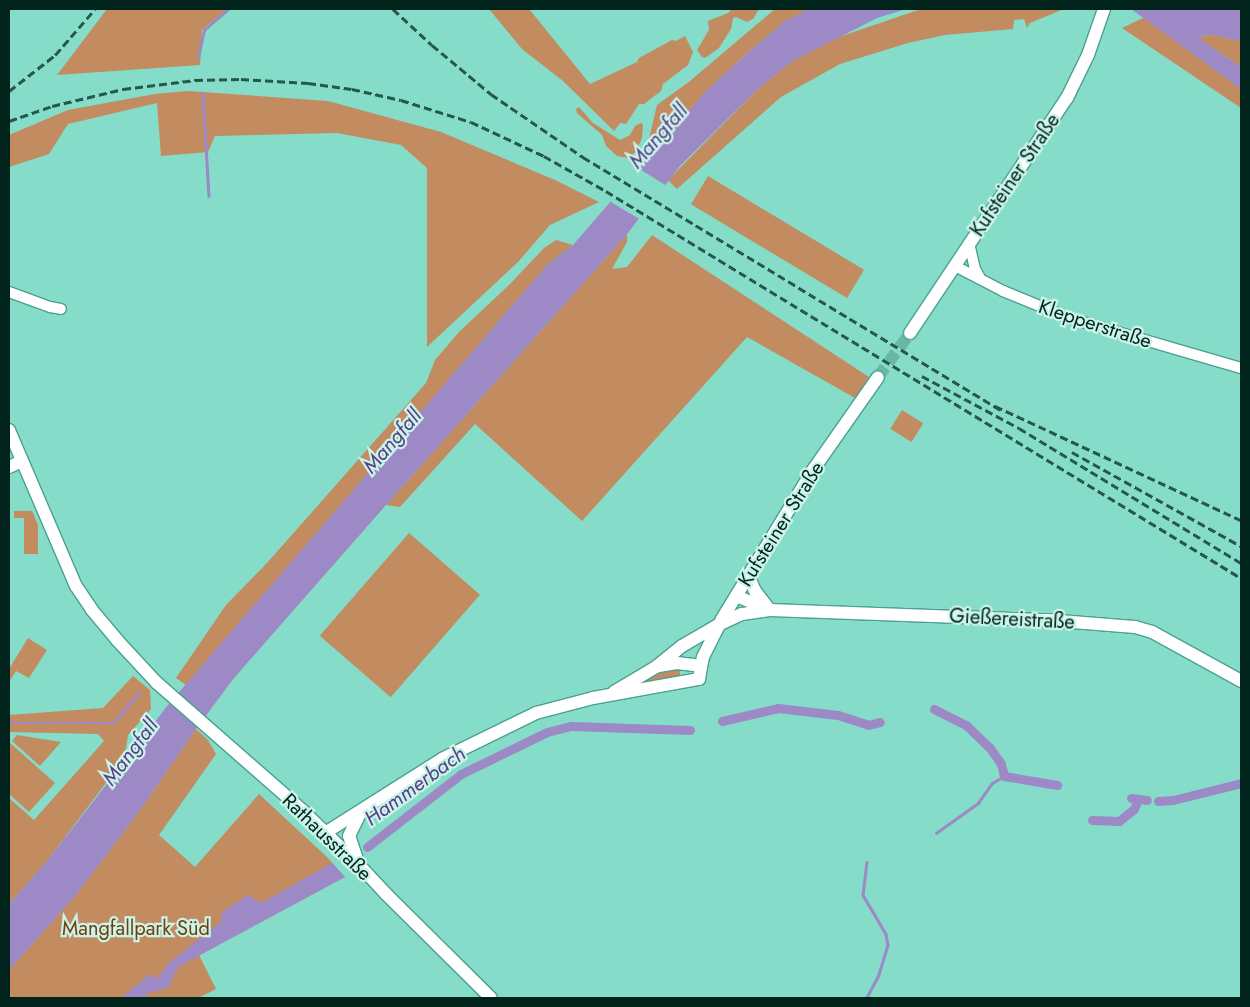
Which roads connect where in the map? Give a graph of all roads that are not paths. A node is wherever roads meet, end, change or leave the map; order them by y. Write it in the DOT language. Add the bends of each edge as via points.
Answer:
graph roads {
  1 [pos="1103,11"];
  2 [pos="969,243"];
  3 [pos="955,266"];
  4 [pos="980,278"];
  5 [pos="9,292"];
  6 [pos="62,309"];
  7 [pos="910,333"];
  8 [pos="1241,368"];
  9 [pos="878,377"];
  10 [pos="9,430"];
  11 [pos="22,461"];
  12 [pos="9,467"];
  13 [pos="748,576"];
  14 [pos="736,596"];
  15 [pos="770,610"];
  16 [pos="718,625"];
  17 [pos="700,666"];
  18 [pos="656,667"];
  19 [pos="1241,680"];
  20 [pos="607,695"];
  21 [pos="362,809"];
  22 [pos="325,833"];
  23 [pos="361,867"];
  24 [pos="491,998"];
  1 -- 2 [label="main road, Kufsteiner Straße" via="1088,55 1066,98"];
  2 -- 3 [label="main road, Kufsteiner Straße"];
  2 -- 4 [label="street"];
  3 -- 4 [label="street, Klepperstraße"];
  3 -- 7 [label="main road, Kufsteiner Straße"];
  4 -- 8 [label="street, Klepperstraße" via="1070,318"];
  5 -- 6 [label="street"];
  9 -- 13 [label="main road, Kufsteiner Straße" via="813,470"];
  10 -- 11 [label="main road, Rathausstraße"];
  11 -- 12 [label="main road"];
  11 -- 22 [label="main road, Rathausstraße" via="76,586 92,610 157,683"];
  13 -- 14 [label="main road, Kufsteiner Straße"];
  13 -- 15 [label="main road"];
  14 -- 15 [label="main road, Gießereistraße"];
  14 -- 16 [label="main road, Kufsteiner Straße"];
  15 -- 16 [label="main road, Gießereistraße" via="742,614"];
  15 -- 19 [label="main road, Gießereistraße" via="1052,620 1135,627 1152,632"];
  16 -- 17 [label="main road, Kufsteiner Straße"];
  16 -- 18 [label="main road, Gießereistraße" via="682,646"];
  17 -- 18 [label="main road" via="677,663"];
  17 -- 20 [label="main road, Kufsteiner Straße" via="699,679"];
  18 -- 20 [label="main road"];
  20 -- 21 [label="main road" via="536,713 442,759"];
  21 -- 22 [label="main road"];
  21 -- 23 [label="main road" via="349,836"];
  22 -- 23 [label="main road, Rathausstraße"];
  23 -- 24 [label="main road, Rathausstraße"];
}
